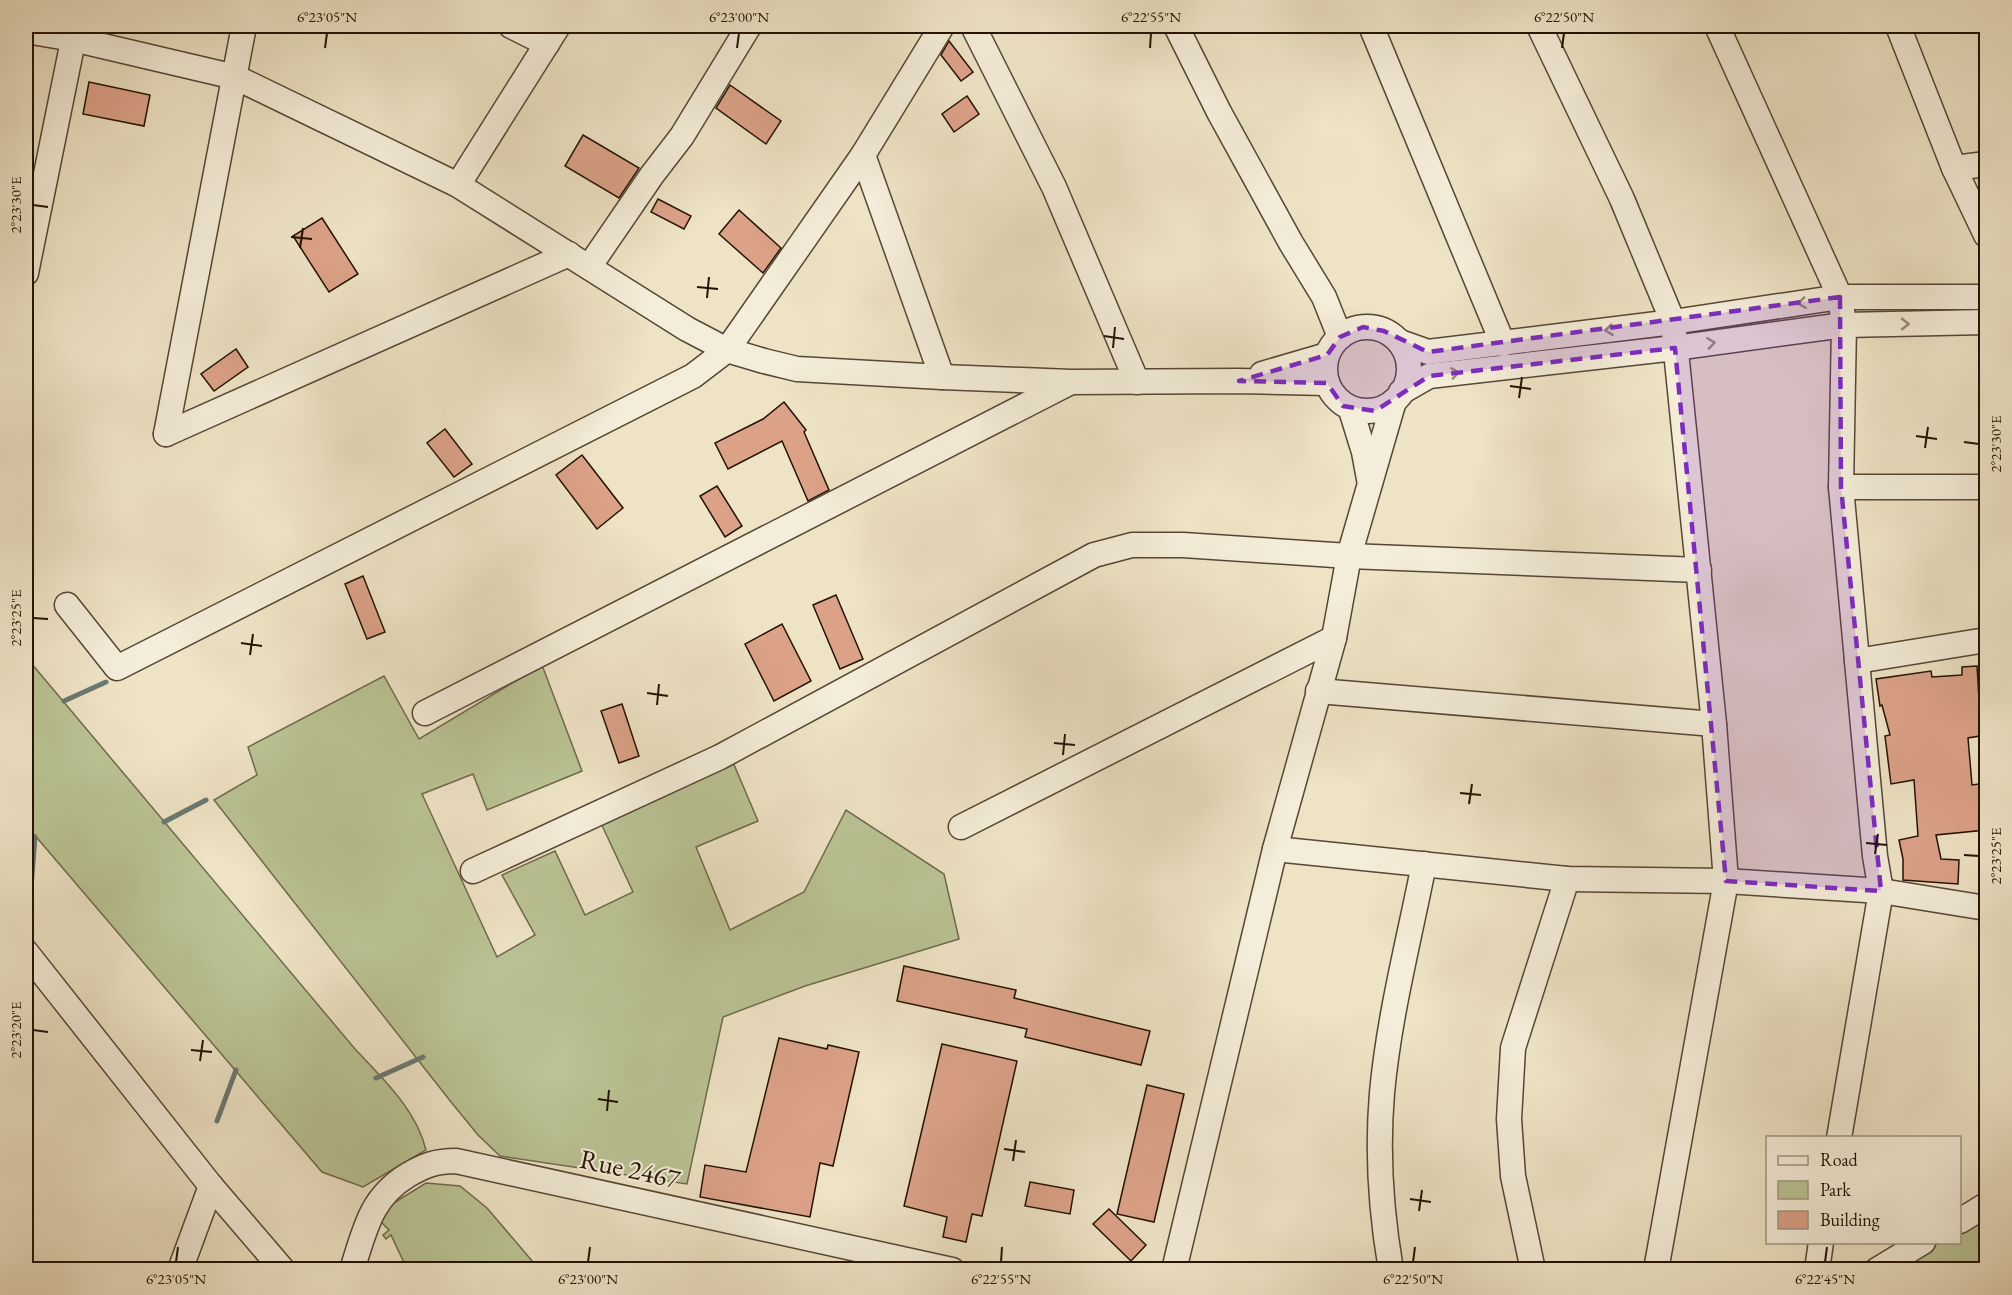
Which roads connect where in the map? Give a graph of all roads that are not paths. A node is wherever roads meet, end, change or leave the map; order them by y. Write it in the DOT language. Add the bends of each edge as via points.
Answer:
graph roads {
  1 [pos="244,26"];
  2 [pos="511,26"];
  3 [pos="749,26"];
  4 [pos="942,26"];
  5 [pos="973,26"];
  6 [pos="1176,26"];
  7 [pos="1371,26"];
  8 [pos="1539,26"];
  9 [pos="1717,26"];
  10 [pos="1898,26"];
  11 [pos="26,31"];
  12 [pos="75,32"];
  13 [pos="553,35"];
  14 [pos="235,77"];
  15 [pos="863,155"];
  16 [pos="1986,164"];
  17 [pos="1954,168"];
  18 [pos="458,185"];
  19 [pos="1986,235"];
  20 [pos="569,254"];
  21 [pos="589,267"];
  22 [pos="26,273"];
  23 [pos="1840,297"];
  24 [pos="1986,297"];
  25 [pos="1673,322"];
  26 [pos="1986,322"];
  27 [pos="1844,325"];
  28 [pos="1341,340"];
  29 [pos="1400,342"];
  30 [pos="1503,344"];
  31 [pos="1675,348"];
  32 [pos="727,350"];
  33 [pos="942,377"];
  34 [pos="1239,381"];
  35 [pos="1071,382"];
  36 [pos="1137,382"];
  37 [pos="1328,383"];
  38 [pos="1398,396"];
  39 [pos="1351,410"];
  40 [pos="1370,482"];
  41 [pos="1986,487"];
  42 [pos="1841,488"];
  43 [pos="1349,556"];
  44 [pos="1699,570"];
  45 [pos="67,605"];
  46 [pos="1334,638"];
  47 [pos="1986,640"];
  48 [pos="1857,661"];
  49 [pos="1318,691"];
  50 [pos="425,713"];
  51 [pos="1714,724"];
  52 [pos="962,827"];
  53 [pos="1275,849"];
  54 [pos="1424,864"];
  55 [pos="473,871"];
  56 [pos="1567,879"];
  57 [pos="1726,881"];
  58 [pos="1881,891"];
  59 [pos="1986,908"];
  60 [pos="26,952"];
  61 [pos="1839,1136"];
  62 [pos="211,1186"];
  63 [pos="1986,1205"];
  64 [pos="1961,1220"];
  65 [pos="1821,1244"];
  66 [pos="1920,1244"];
  67 [pos="180,1269"];
  68 [pos="283,1269"];
  69 [pos="352,1269"];
  70 [pos="952,1269"];
  71 [pos="1174,1269"];
  72 [pos="1391,1269"];
  73 [pos="1533,1269"];
  74 [pos="1656,1269"];
  75 [pos="1817,1269"];
  76 [pos="1877,1269"];
  1 -- 14 [label="street"];
  2 -- 13 [label="street"];
  3 -- 21 [label="street" via="682,136"];
  4 -- 15 [label="street"];
  5 -- 36 [label="street" via="1054,187"];
  6 -- 28 [label="street" via="1230,132 1324,297"];
  7 -- 30 [label="street"];
  8 -- 25 [label="street" via="1622,199"];
  9 -- 23 [label="street"];
  10 -- 17 [label="street"];
  11 -- 12 [label="street"];
  12 -- 14 [label="street"];
  12 -- 22 [label="street"];
  13 -- 18 [label="street"];
  14 -- 18 [label="street"];
  14 -- 20 [label="street" via="166,434"];
  15 -- 32 [label="street"];
  15 -- 33 [label="street"];
  16 -- 17 [label="street"];
  17 -- 19 [label="street"];
  18 -- 20 [label="street"];
  20 -- 21 [label="street"];
  21 -- 32 [label="street"];
  23 -- 24 [label="street"];
  23 -- 25 [label="street, one-way"];
  23 -- 27 [label="street"];
  25 -- 30 [label="street, one-way"];
  25 -- 31 [label="street"];
  27 -- 26 [label="street, one-way"];
  31 -- 27 [label="street, one-way"];
  27 -- 42 [label="street"];
  28 -- 29 [label="street" via="1374,328"];
  28 -- 34 [label="street"];
  28 -- 37 [label="street" via="1325,373"];
  29 -- 30 [label="street" via="1428,352"];
  29 -- 38 [label="street" via="1408,377"];
  38 -- 31 [label="street, one-way" via="1429,376"];
  31 -- 44 [label="street"];
  32 -- 33 [label="street" via="797,369"];
  32 -- 45 [label="street" via="693,376 117,669"];
  33 -- 35 [label="street"];
  34 -- 36 [label="street"];
  34 -- 37 [label="street"];
  35 -- 36 [label="street"];
  35 -- 50 [label="street"];
  37 -- 39 [label="street" via="1337,400"];
  38 -- 39 [label="street" via="1375,411"];
  38 -- 40 [label="street"];
  39 -- 40 [label="street"];
  40 -- 43 [label="street"];
  41 -- 42 [label="street"];
  42 -- 48 [label="street"];
  43 -- 44 [label="street"];
  43 -- 46 [label="street"];
  43 -- 55 [label="street" via="1183,545 1132,545 1094,555 720,757"];
  44 -- 51 [label="street"];
  46 -- 49 [label="street"];
  46 -- 52 [label="street"];
  47 -- 48 [label="street"];
  48 -- 58 [label="street"];
  49 -- 51 [label="street"];
  49 -- 53 [label="street"];
  51 -- 57 [label="street"];
  53 -- 54 [label="street"];
  53 -- 71 [label="street"];
  54 -- 56 [label="street"];
  54 -- 72 [label="street" via="1389,1038 1382,1094 1381,1186"];
  56 -- 57 [label="street"];
  56 -- 73 [label="street" via="1513,1048 1509,1119 1513,1176"];
  57 -- 58 [label="street"];
  57 -- 74 [label="street"];
  58 -- 59 [label="street"];
  58 -- 61 [label="street"];
  60 -- 62 [label="street"];
  62 -- 67 [label="street"];
  62 -- 68 [label="street"];
  63 -- 64 [label="street"];
  65 -- 75 [label="street"];
  66 -- 76 [label="street"];
  69 -- 70 [label="street, Rue 2467" via="381,1196 396,1182 437,1161 456,1161"];
}
